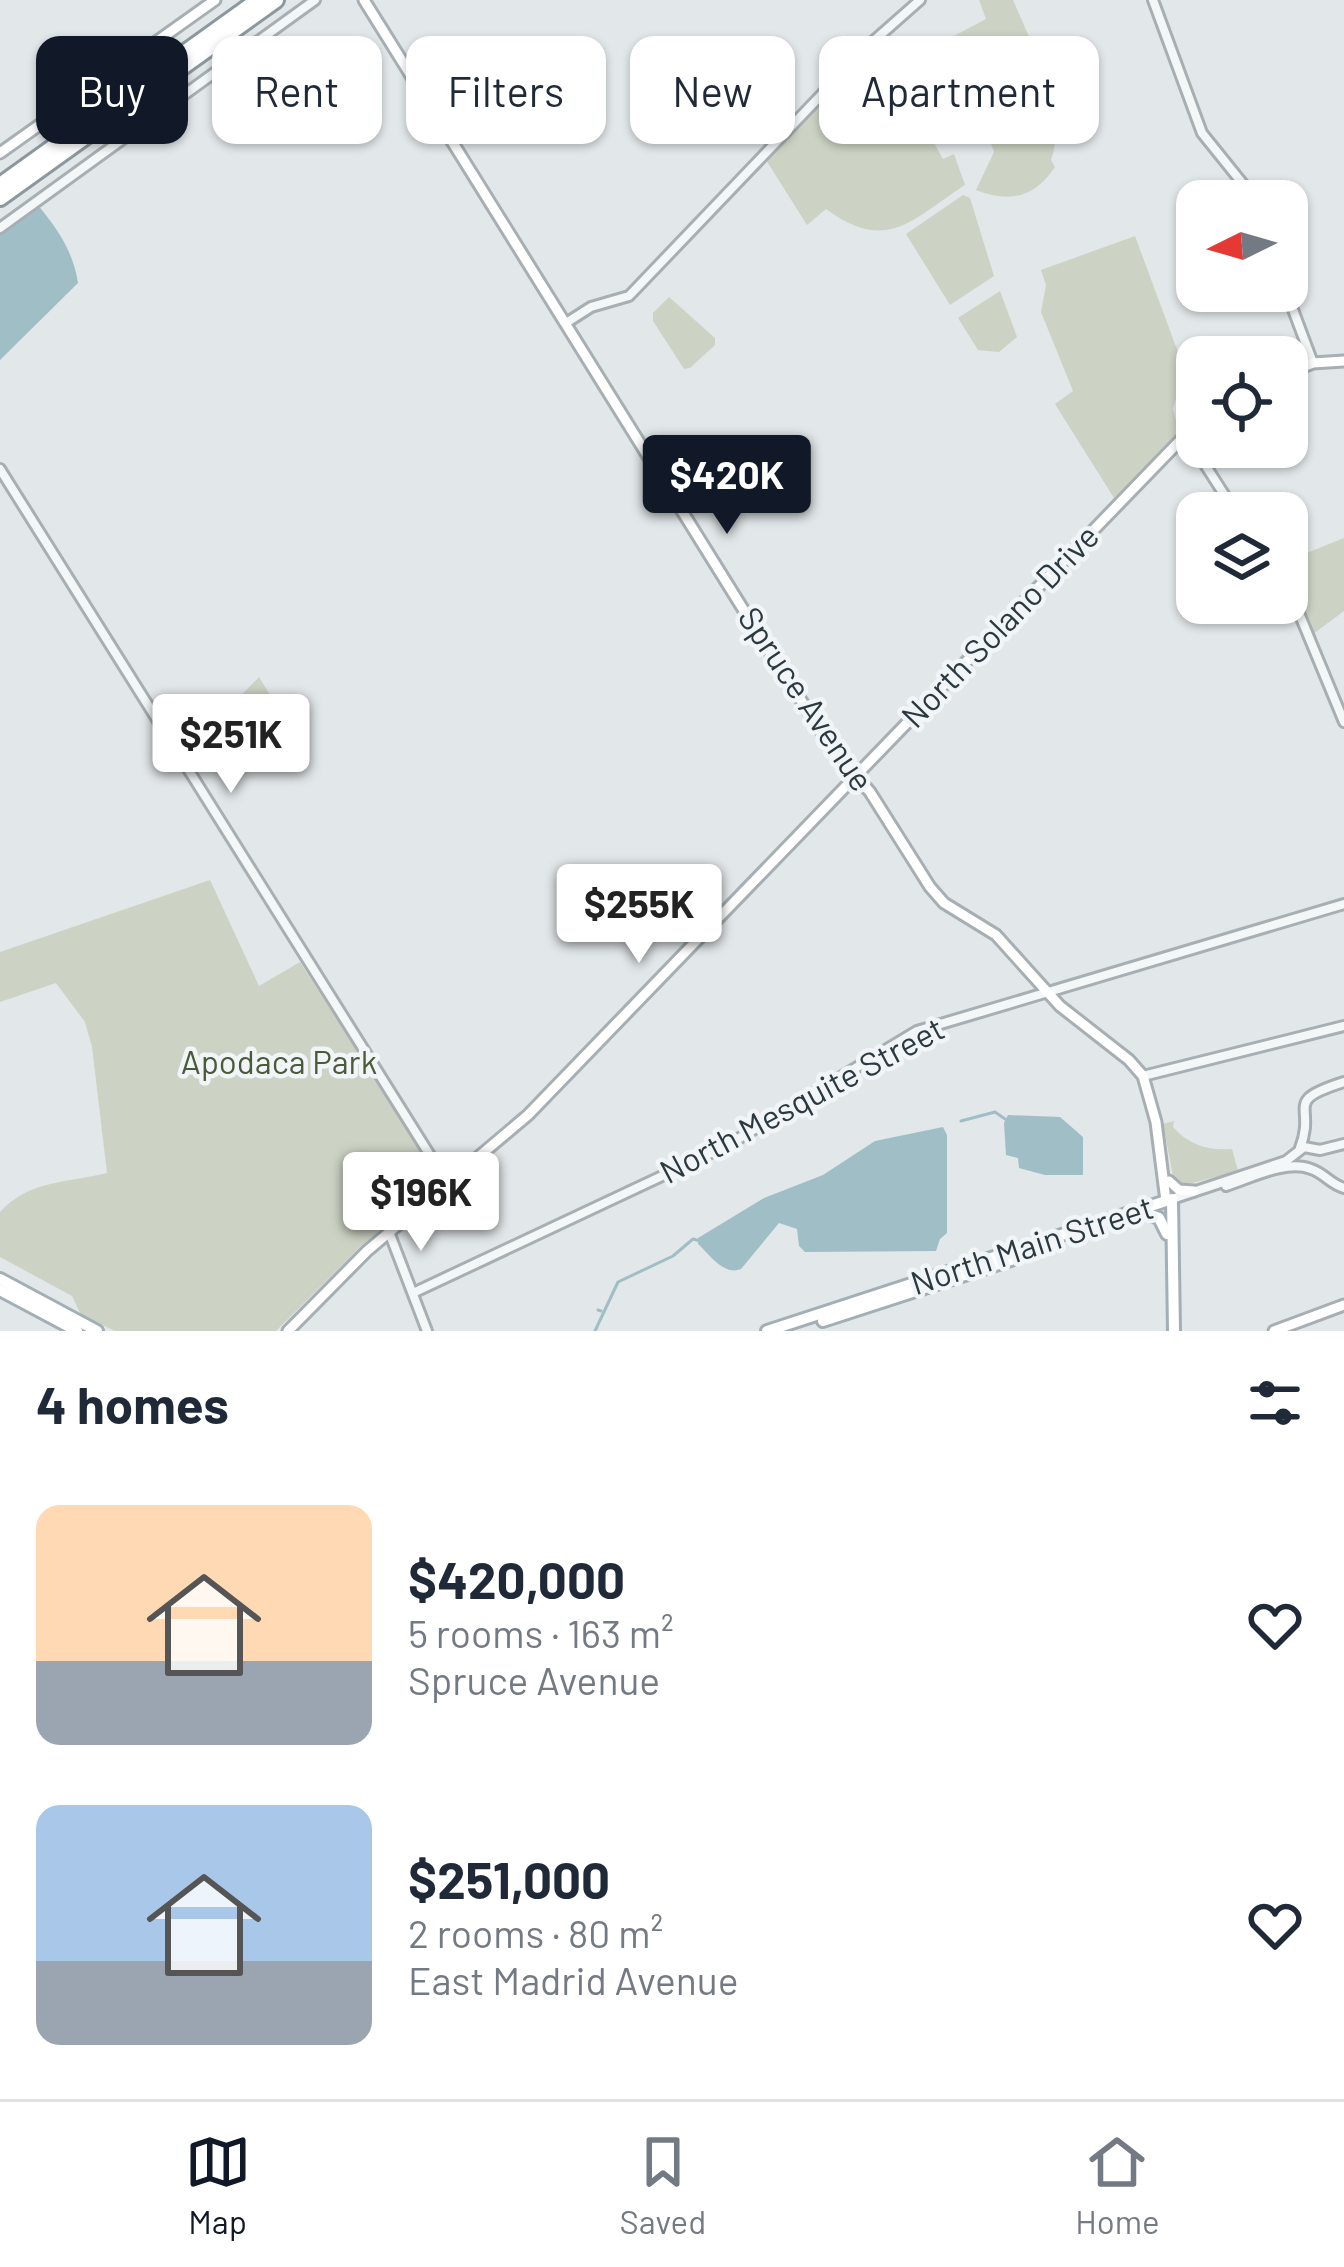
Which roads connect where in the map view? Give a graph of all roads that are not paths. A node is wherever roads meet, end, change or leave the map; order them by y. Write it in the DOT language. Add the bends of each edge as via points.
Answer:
graph roads {
  1 [pos="215,0"];
  2 [pos="258,0"];
  3 [pos="276,0"];
  4 [pos="315,0"];
  5 [pos="364,0"];
  6 [pos="920,0"];
  7 [pos="1153,0"];
  8 [pos="0,153"];
  9 [pos="1240,180"];
  10 [pos="0,185"];
  11 [pos="0,198"];
  12 [pos="0,228"];
  13 [pos="1294,312"];
  14 [pos="566,323"];
  15 [pos="1344,361"];
  16 [pos="1313,363"];
  17 [pos="1308,365"];
  18 [pos="1176,445"];
  19 [pos="0,469"];
  20 [pos="1304,624"];
  21 [pos="1344,722"];
  22 [pos="855,776"];
  23 [pos="1344,904"];
  24 [pos="1046,990"];
  25 [pos="1344,1026"];
  26 [pos="1143,1076"];
  27 [pos="1344,1082"];
  28 [pos="1339,1146"];
  29 [pos="1161,1148"];
  30 [pos="1303,1150"];
  31 [pos="1314,1162"];
  32 [pos="1302,1167"];
  33 [pos="1169,1181"];
  34 [pos="448,1184"];
  35 [pos="1344,1187"];
  36 [pos="1194,1191"];
  37 [pos="1170,1203"];
  38 [pos="1148,1214"];
  39 [pos="389,1232"];
  40 [pos="1167,1234"];
  41 [pos="0,1279"];
  42 [pos="0,1290"];
  43 [pos="412,1293"];
  44 [pos="16,1299"];
  45 [pos="1344,1305"];
  46 [pos="50,1306"];
  47 [pos="77,1331"];
  48 [pos="98,1331"];
  49 [pos="288,1331"];
  50 [pos="427,1331"];
  51 [pos="767,1331"];
  52 [pos="792,1331"];
  53 [pos="1172,1331"];
  54 [pos="1274,1331"];
  1 -- 8 [label="main road"];
  2 -- 10 [label="highway"];
  3 -- 11 [label="highway"];
  4 -- 12 [label="street"];
  5 -- 14 [label="main road, Spruce Avenue"];
  6 -- 14 [label="street" via="629,296"];
  7 -- 9 [label="street" via="1202,133"];
  13 -- 16 [label="street"];
  14 -- 22 [label="main road, Spruce Avenue"];
  15 -- 16 [label="main road"];
  16 -- 17 [label="main road"];
  18 -- 22 [label="main road, North Solano Drive"];
  19 -- 34 [label="street"];
  20 -- 21 [label="street"];
  22 -- 24 [label="main road, Spruce Avenue" via="942,900 996,934"];
  22 -- 34 [label="main road, North Solano Drive" via="528,1115"];
  23 -- 24 [label="street, North Mesquite Street"];
  24 -- 26 [label="main road, Spruce Avenue"];
  24 -- 43 [label="street, North Mesquite Street" via="916,1031 728,1145"];
  25 -- 26 [label="street"];
  26 -- 29 [label="main road"];
  27 -- 30 [label="street" via="1316,1092 1306,1108"];
  28 -- 30 [label="street, North Main Street"];
  28 -- 31 [label="street, North Main Street"];
  29 -- 33 [label="main road"];
  29 -- 37 [label="main road"];
  30 -- 31 [label="street"];
  30 -- 32 [label="street"];
  30 -- 36 [label="street, North Main Street"];
  31 -- 32 [label="street, North Main Street"];
  31 -- 35 [label="street"];
  32 -- 35 [label="street"];
  32 -- 37 [label="street, North Main Street"];
  33 -- 36 [label="main road"];
  33 -- 37 [label="main road"];
  34 -- 39 [label="main road, North Solano Drive"];
  36 -- 37 [label="street, North Main Street"];
  37 -- 38 [label="main road, North Main Street"];
  37 -- 40 [label="main road"];
  37 -- 51 [label="main road, North Main Street"];
  37 -- 53 [label="main road"];
  38 -- 40 [label="main road" via="1160,1217"];
  38 -- 52 [label="main road, North Main Street"];
  39 -- 43 [label="street"];
  39 -- 49 [label="main road, North Solano Drive"];
  40 -- 53 [label="main road"];
  41 -- 46 [label="main road"];
  42 -- 44 [label="main road"];
  43 -- 50 [label="street"];
  44 -- 46 [label="main road"];
  44 -- 47 [label="main road"];
  45 -- 54 [label="main road"];
  46 -- 48 [label="main road"];
}
